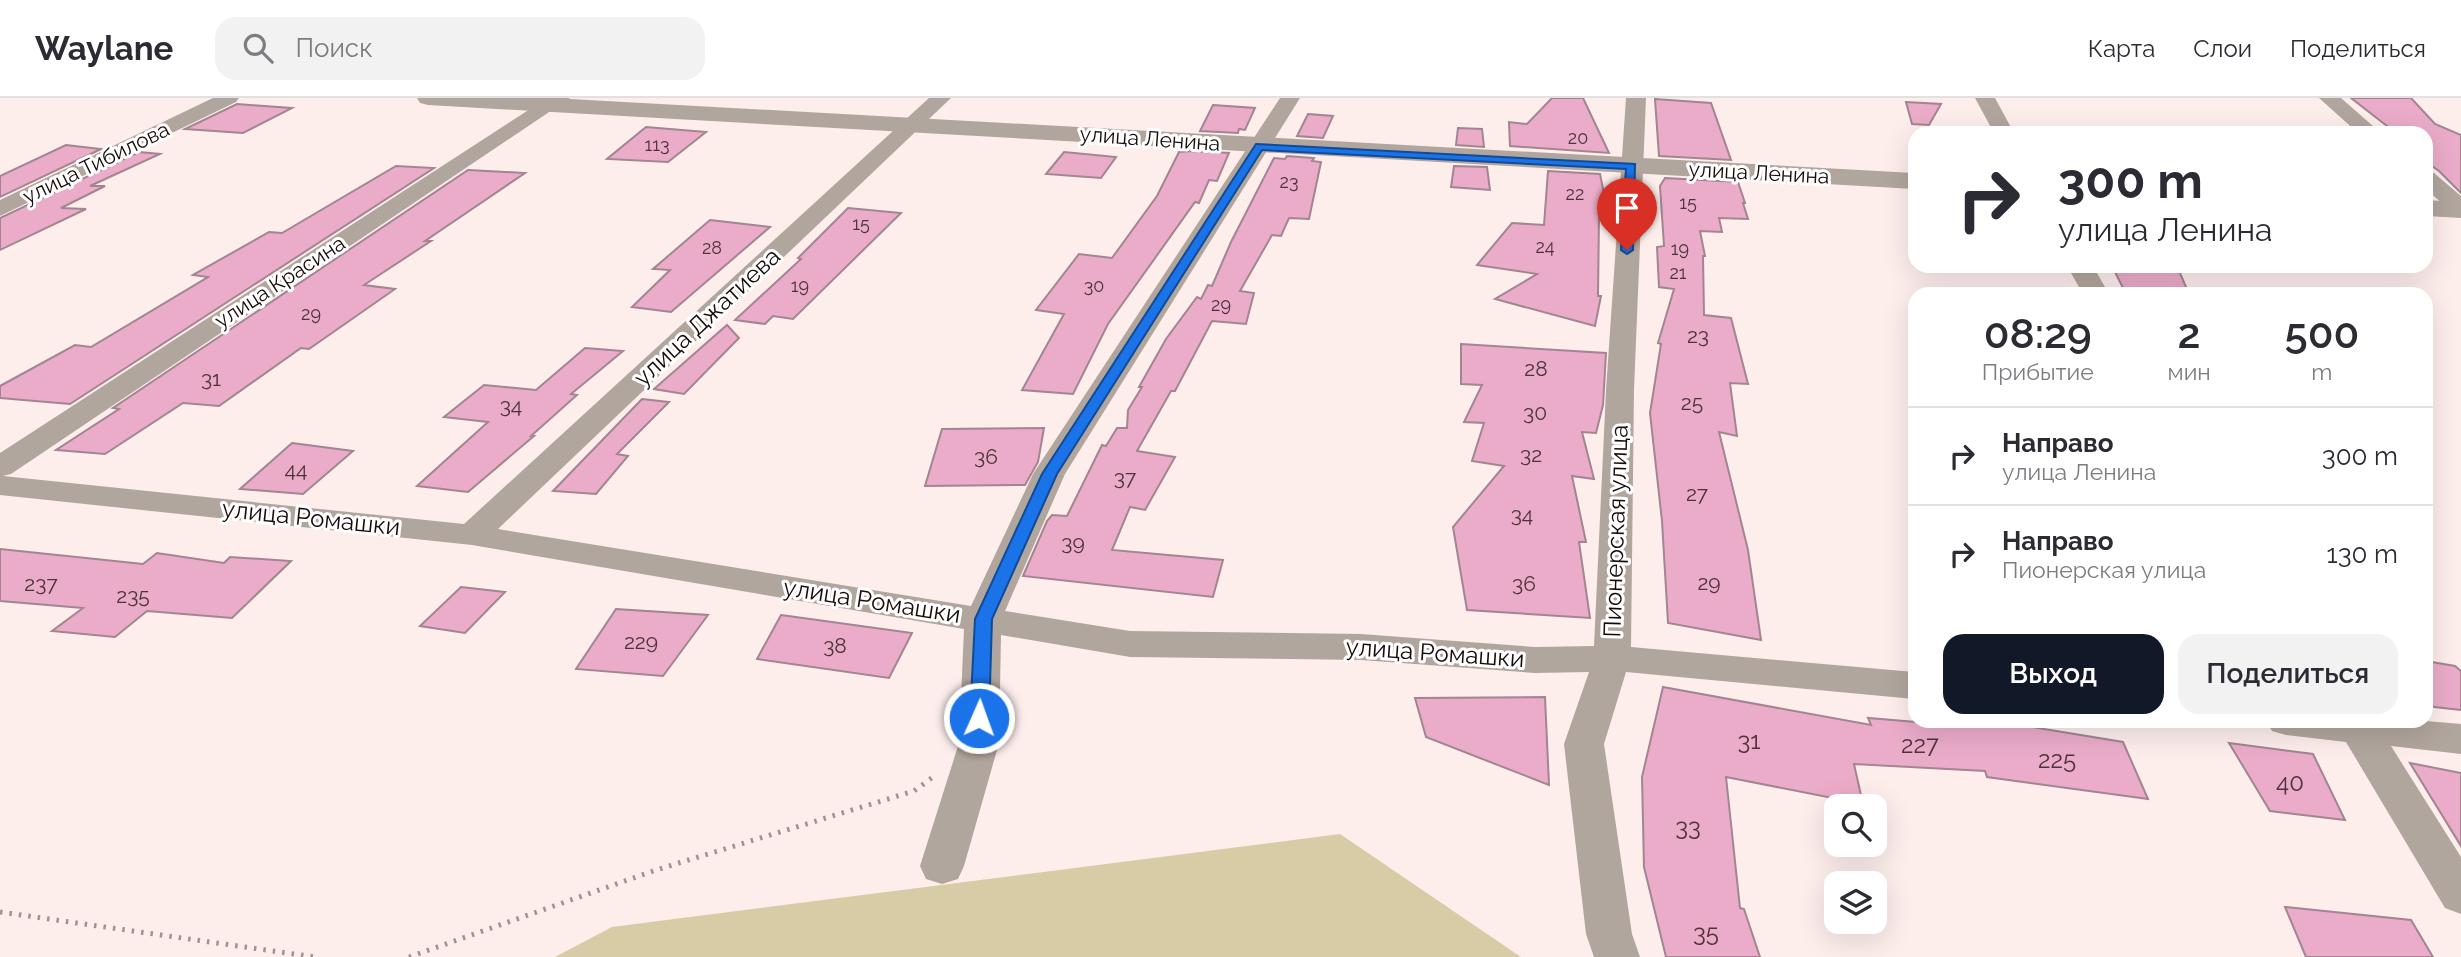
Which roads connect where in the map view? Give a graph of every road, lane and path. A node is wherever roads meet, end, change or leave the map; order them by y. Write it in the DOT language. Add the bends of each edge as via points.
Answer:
graph roads {
  1 [pos="229,98"];
  2 [pos="428,98"];
  3 [pos="941,98"];
  4 [pos="1290,98"];
  5 [pos="1636,98"];
  6 [pos="1985,98"];
  7 [pos="2329,98"];
  8 [pos="555,101"];
  9 [pos="916,123"];
  10 [pos="2000,126"];
  11 [pos="2363,126"];
  12 [pos="1259,147"];
  13 [pos="1631,166"];
  14 [pos="1908,181"];
  15 [pos="2433,184"];
  16 [pos="2433,208"];
  17 [pos="0,209"];
  18 [pos="2461,209"];
  19 [pos="0,467"];
  20 [pos="0,485"];
  21 [pos="472,535"];
  22 [pos="984,619"];
  23 [pos="1612,658"];
  24 [pos="1908,685"];
  25 [pos="2358,728"];
  26 [pos="2384,728"];
  27 [pos="2461,739"];
  28 [pos="936,775"];
  29 [pos="942,866"];
  30 [pos="2461,895"];
  31 [pos="0,912"];
  32 [pos="315,957"];
  33 [pos="409,957"];
  34 [pos="1617,957"];
  1 -- 17 [label="street, улица Тибилова"];
  2 -- 8 [label="street, улица Ленина"];
  3 -- 9 [label="street, улица Джатиева"];
  4 -- 12 [label="street"];
  5 -- 13 [label="street, Пионерская улица"];
  6 -- 10 [label="street"];
  7 -- 11 [label="street"];
  8 -- 9 [label="street, улица Ленина"];
  8 -- 19 [label="street, улица Красина"];
  9 -- 12 [label="street, улица Ленина"];
  9 -- 21 [label="street, улица Джатиева"];
  12 -- 13 [label="street, улица Ленина"];
  12 -- 22 [label="street" via="1049,474"];
  13 -- 14 [label="street, улица Ленина"];
  13 -- 23 [label="street, Пионерская улица"];
  15 -- 18 [label="street"];
  16 -- 18 [label="street"];
  20 -- 21 [label="street, улица Ромашки"];
  21 -- 22 [label="street, улица Ромашки"];
  22 -- 23 [label="street, улица Ромашки" via="1130,644 1361,647 1535,660"];
  22 -- 29 [label="street" via="979,743"];
  23 -- 24 [label="street, улица Ромашки"];
  23 -- 34 [label="street, Пионерская улица" via="1584,744 1609,934"];
  25 -- 30 [label="street"];
  26 -- 27 [label="street"];
  28 -- 33 [label="path" via="914,791 656,870"];
  31 -- 32 [label="path"];
}
